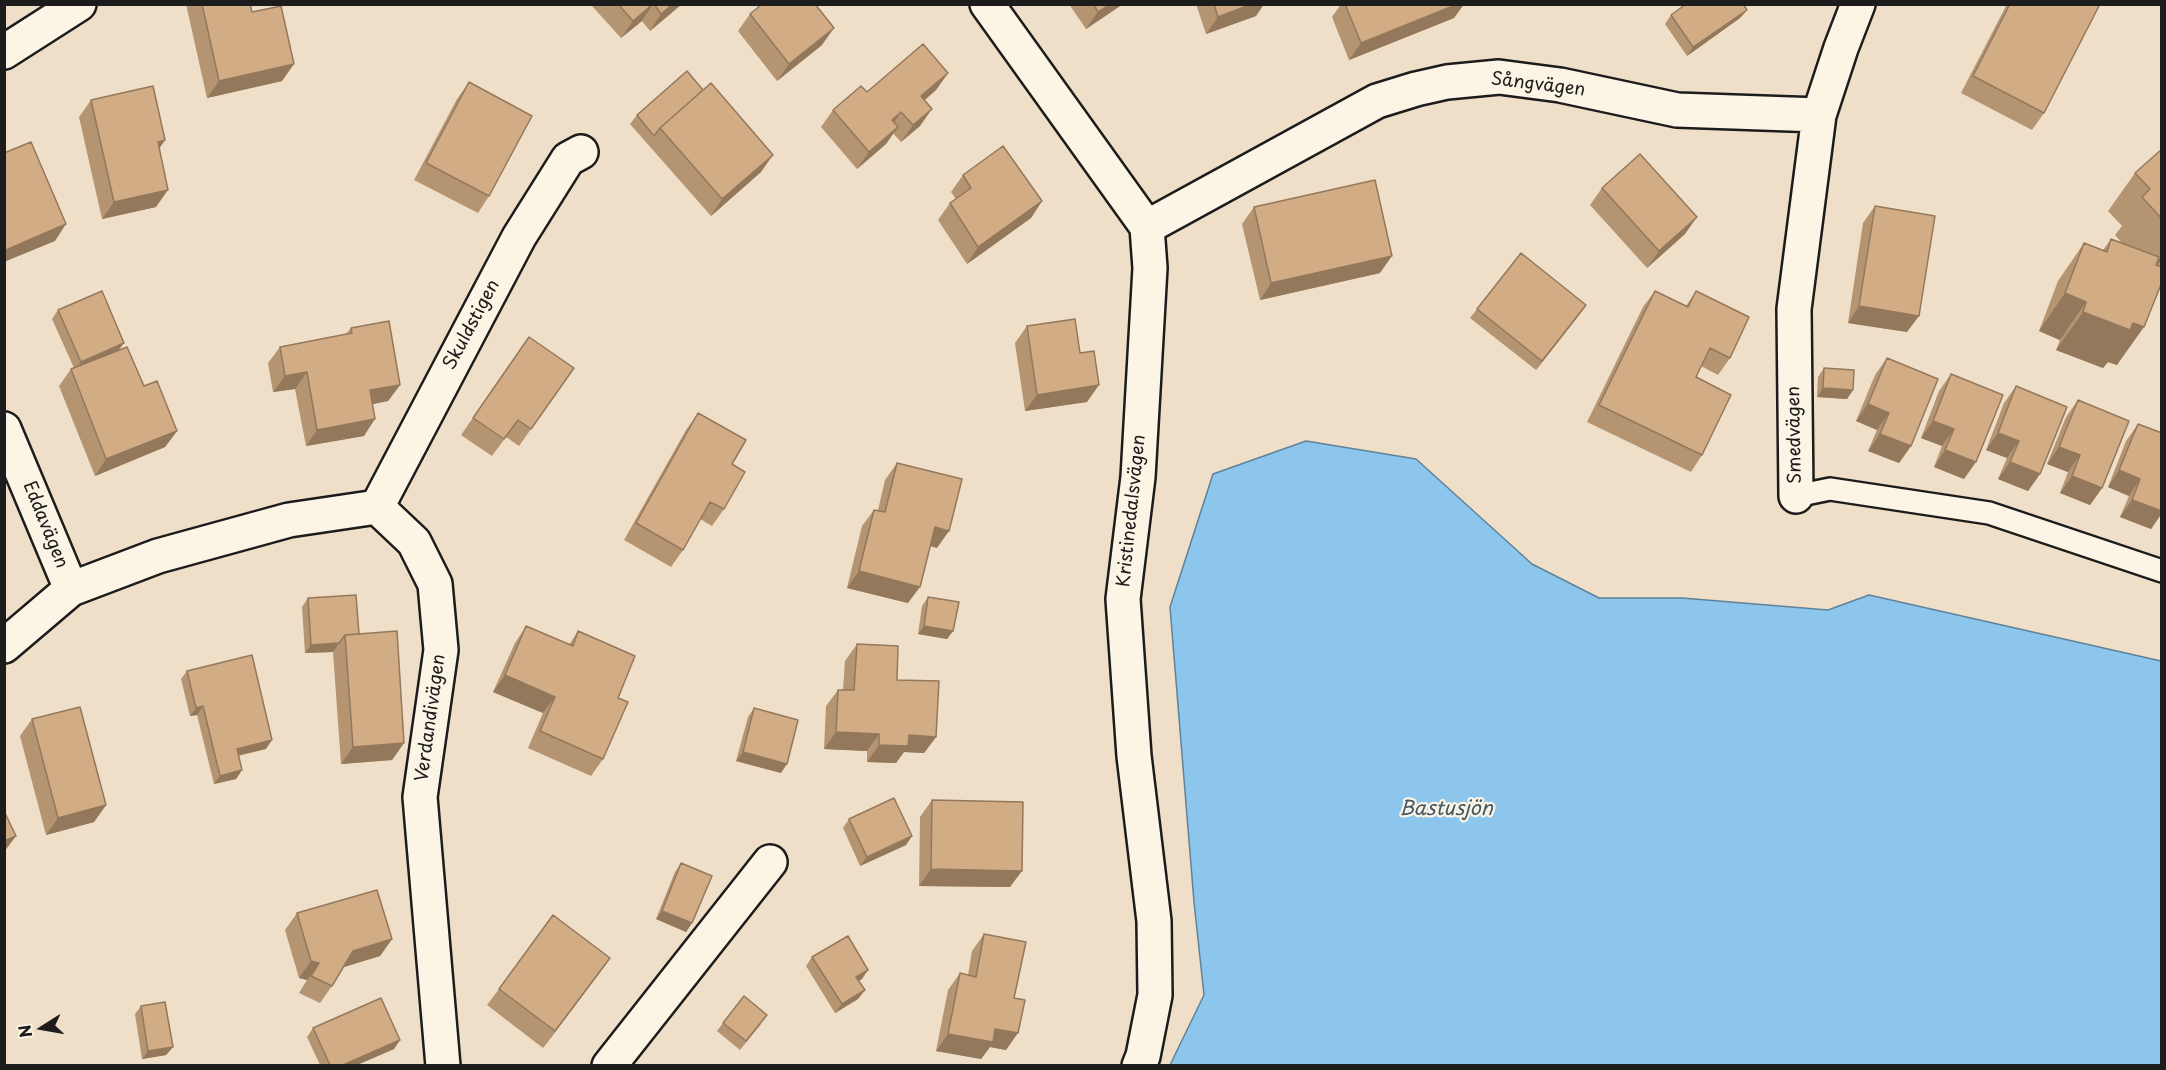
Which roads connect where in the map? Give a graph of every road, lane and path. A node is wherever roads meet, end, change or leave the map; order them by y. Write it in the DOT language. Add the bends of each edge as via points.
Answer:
graph roads {
  1 [pos="79,4"];
  2 [pos="987,4"];
  3 [pos="1858,4"];
  4 [pos="4,52"];
  5 [pos="1819,115"];
  6 [pos="581,152"];
  7 [pos="1147,227"];
  8 [pos="4,429"];
  9 [pos="1796,496"];
  10 [pos="377,507"];
  11 [pos="2162,571"];
  12 [pos="71,589"];
  13 [pos="4,646"];
  14 [pos="770,862"];
  15 [pos="443,1065"];
  16 [pos="609,1065"];
  17 [pos="1139,1065"];
  1 -- 4 [label="street"];
  2 -- 7 [label="street"];
  3 -- 5 [label="street, Smedvägen"];
  5 -- 7 [label="street, Sångvägen" via="1677,110 1560,85 1499,77 1447,82 1377,102"];
  5 -- 9 [label="street, Smedvägen" via="1794,309"];
  6 -- 10 [label="street, Skuldstigen" via="568,159 519,237"];
  7 -- 17 [label="street, Kristinedalsvägen" via="1150,268 1139,465 1123,599 1134,756 1154,921 1155,995"];
  8 -- 12 [label="street, Eddavägen"];
  9 -- 11 [label="lane, Smedvägen" via="1830,489 1989,513"];
  10 -- 12 [label="street" via="289,520 158,556"];
  10 -- 15 [label="street, Verdandivägen" via="414,542 435,584 441,650 420,797"];
  12 -- 13 [label="street"];
  14 -- 16 [label="street"];
}
